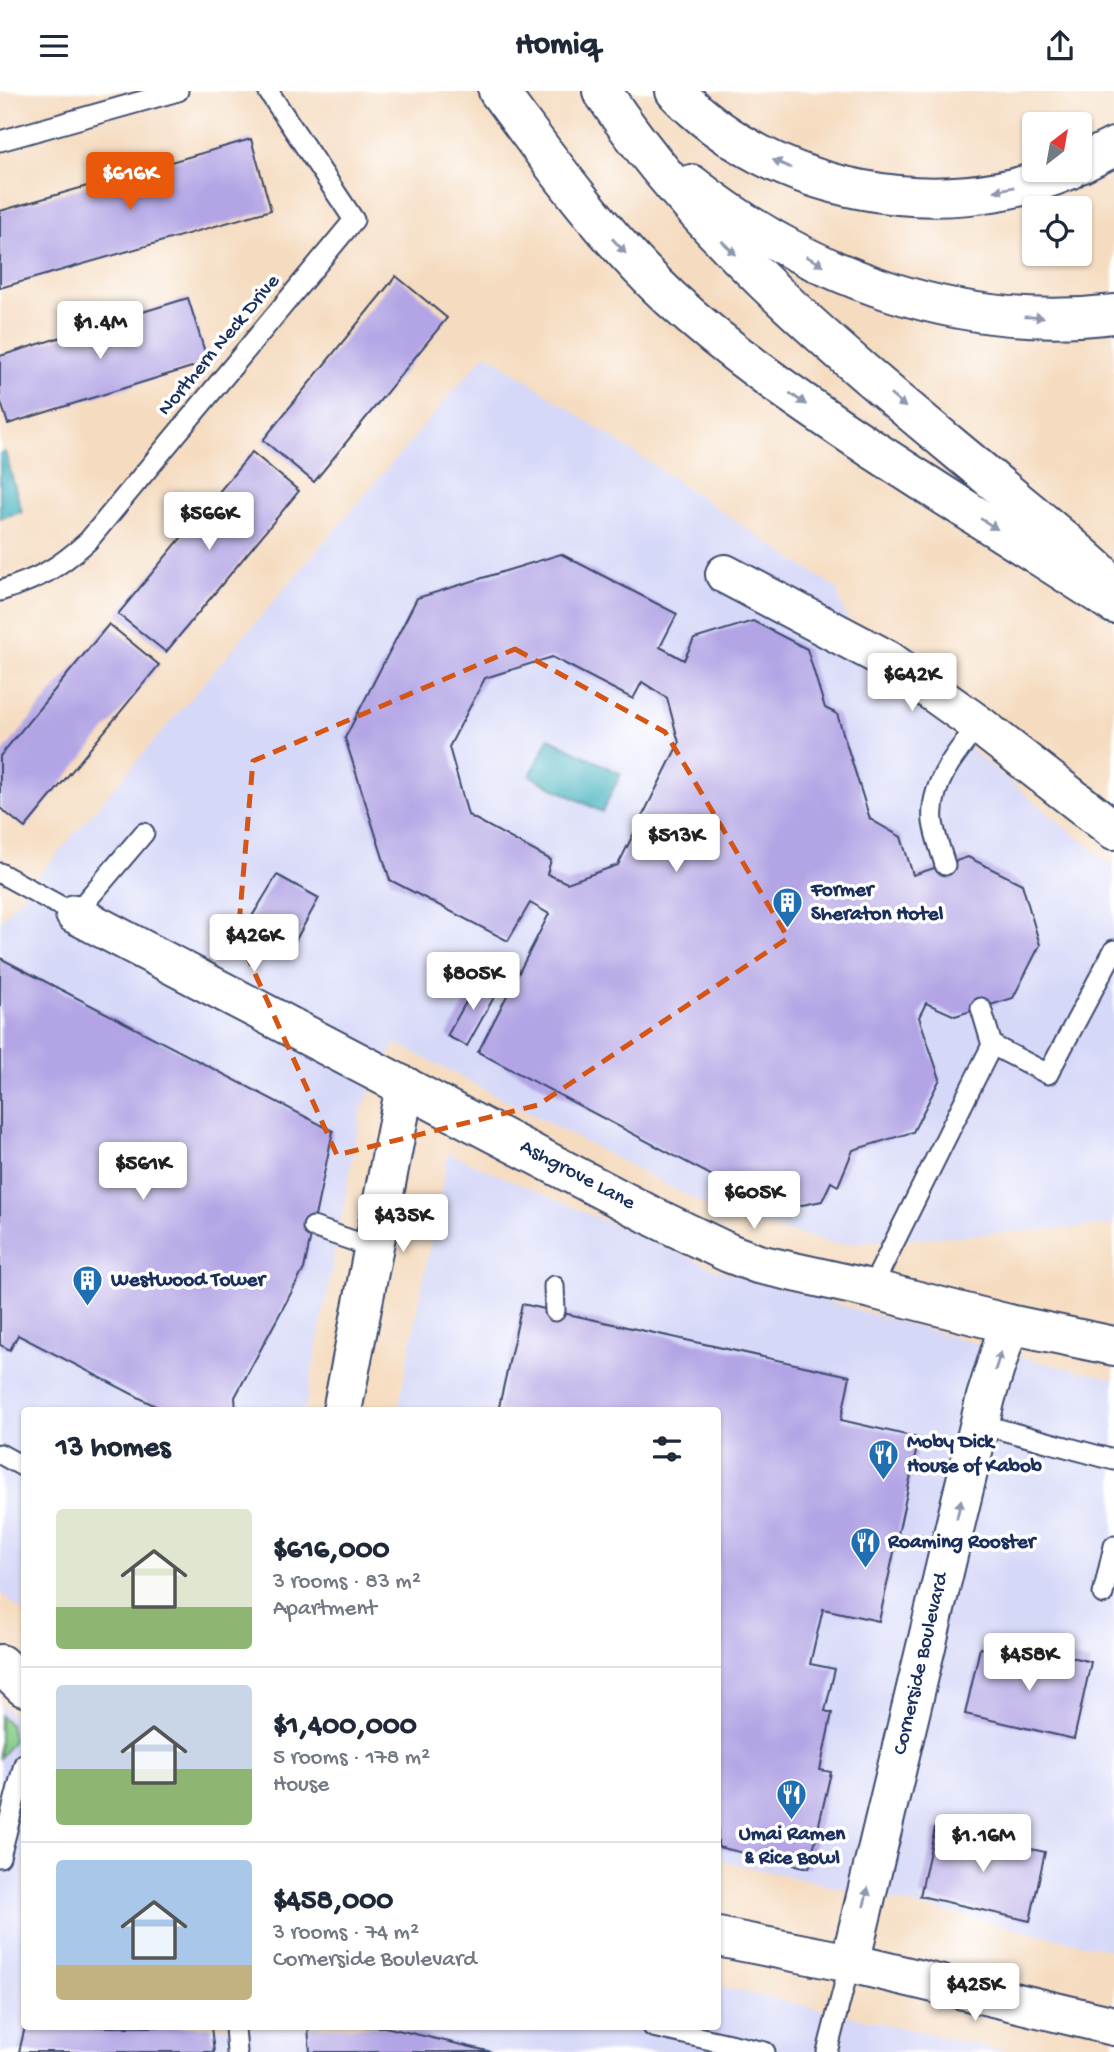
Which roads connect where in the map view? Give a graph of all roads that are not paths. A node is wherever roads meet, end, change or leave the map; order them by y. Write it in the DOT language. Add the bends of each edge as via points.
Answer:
graph roads {
  1 [pos="178,91"];
  2 [pos="268,91"];
  3 [pos="498,91"];
  4 [pos="523,91"];
  5 [pos="674,91"];
  6 [pos="612,106"];
  7 [pos="0,141"];
  8 [pos="1114,147"];
  9 [pos="1092,158"];
  10 [pos="1029,182"];
  11 [pos="576,193"];
  12 [pos="1114,314"];
  13 [pos="725,574"];
  14 [pos="1114,585"];
  15 [pos="0,591"];
  16 [pos="1114,604"];
  17 [pos="979,725"];
  18 [pos="1114,830"];
  19 [pos="144,833"];
  20 [pos="945,865"];
  21 [pos="0,873"];
  22 [pos="75,914"];
  23 [pos="1114,950"];
  24 [pos="981,1008"];
  25 [pos="992,1045"];
  26 [pos="405,1086"];
  27 [pos="313,1227"];
  28 [pos="374,1248"];
  29 [pos="554,1286"];
  30 [pos="871,1289"];
  31 [pos="555,1311"];
  32 [pos="1009,1324"];
  33 [pos="1114,1346"];
  34 [pos="343,1407"];
  35 [pos="980,1424"];
  36 [pos="0,1454"];
  37 [pos="1114,1460"];
  38 [pos="21,1465"];
  39 [pos="1114,1546"];
  40 [pos="1103,1594"];
  41 [pos="0,1664"];
  42 [pos="21,1684"];
  43 [pos="21,1790"];
  44 [pos="18,1817"];
  45 [pos="0,1857"];
  46 [pos="721,1938"];
  47 [pos="850,1963"];
  48 [pos="1114,2026"];
  49 [pos="234,2030"];
  50 [pos="666,2030"];
  51 [pos="237,2052"];
  52 [pos="765,2052"];
  53 [pos="827,2052"];
  1 -- 7 [label="lane"];
  2 -- 15 [label="lane, Northern Neck Drive" via="354,220 88,541 53,570"];
  3 -- 11 [label="main road"];
  4 -- 11 [label="main road"];
  10 -- 5 [label="main road, one-way" via="967,195 914,197 863,190 806,174 750,149"];
  6 -- 12 [label="main road, one-way" via="652,151 719,205 809,258 868,285 981,314 1066,318"];
  6 -- 14 [label="main road, one-way" via="689,206 748,267"];
  8 -- 9 [label="main road"];
  11 -- 16 [label="main road, one-way" via="643,271 743,359 857,439"];
  13 -- 17 [label="main road" via="888,660"];
  17 -- 18 [label="main road"];
  17 -- 20 [label="lane" via="956,753 935,796 933,821"];
  19 -- 22 [label="lane"];
  21 -- 22 [label="lane"];
  22 -- 26 [label="main road, Ashgrove Lane"];
  23 -- 25 [label="lane" via="1048,1074"];
  24 -- 25 [label="lane"];
  25 -- 30 [label="lane"];
  26 -- 28 [label="main road"];
  26 -- 30 [label="main road, Ashgrove Lane" via="729,1253 758,1264"];
  27 -- 28 [label="lane"];
  28 -- 34 [label="main road"];
  29 -- 31 [label="lane"];
  30 -- 32 [label="main road, Ashgrove Lane"];
  32 -- 33 [label="main road, Ashgrove Lane"];
  35 -- 32 [label="main road, Cornerside Boulevard, one-way"];
  35 -- 37 [label="lane"];
  47 -- 35 [label="main road, Cornerside Boulevard, one-way"];
  36 -- 38 [label="lane"];
  39 -- 40 [label="lane"];
  41 -- 42 [label="main road"];
  43 -- 44 [label="lane"];
  44 -- 45 [label="lane"];
  46 -- 47 [label="main road"];
  47 -- 48 [label="main road"];
  47 -- 53 [label="lane"];
  49 -- 51 [label="lane"];
  50 -- 52 [label="lane"];
}
